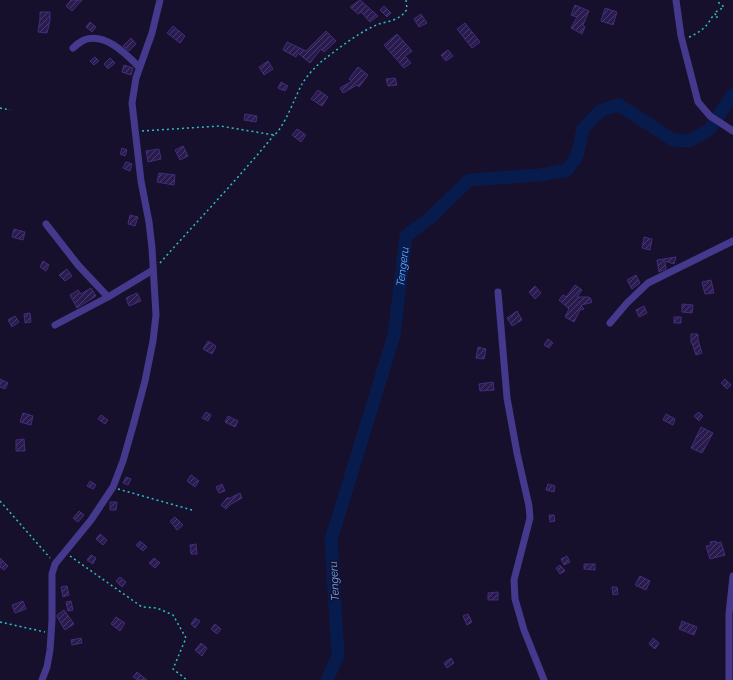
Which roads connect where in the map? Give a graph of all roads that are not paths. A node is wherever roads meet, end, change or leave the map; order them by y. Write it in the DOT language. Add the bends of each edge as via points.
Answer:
graph roads {
  1 [pos="160,0"];
  2 [pos="676,0"];
  3 [pos="73,48"];
  4 [pos="139,67"];
  5 [pos="733,131"];
  6 [pos="46,224"];
  7 [pos="733,241"];
  8 [pos="153,270"];
  9 [pos="498,292"];
  10 [pos="108,297"];
  11 [pos="610,323"];
  12 [pos="55,325"];
  13 [pos="733,576"];
  14 [pos="42,680"];
  15 [pos="544,680"];
  16 [pos="729,680"];
  1 -- 4 [label="street" via="152,33"];
  2 -- 5 [label="street" via="681,36 698,102 710,116"];
  3 -- 4 [label="street" via="84,40 103,40 122,50"];
  4 -- 8 [label="street" via="132,103 141,181 149,222"];
  6 -- 10 [label="street" via="78,265"];
  7 -- 11 [label="street" via="648,283"];
  8 -- 10 [label="street"];
  8 -- 14 [label="street" via="156,315 153,342 133,426 113,487 92,520 55,564 52,574 51,634 47,667"];
  9 -- 15 [label="street" via="507,398 530,518 514,580 515,599 522,625"];
  10 -- 12 [label="street"];
  13 -- 16 [label="street" via="729,614"];
}
